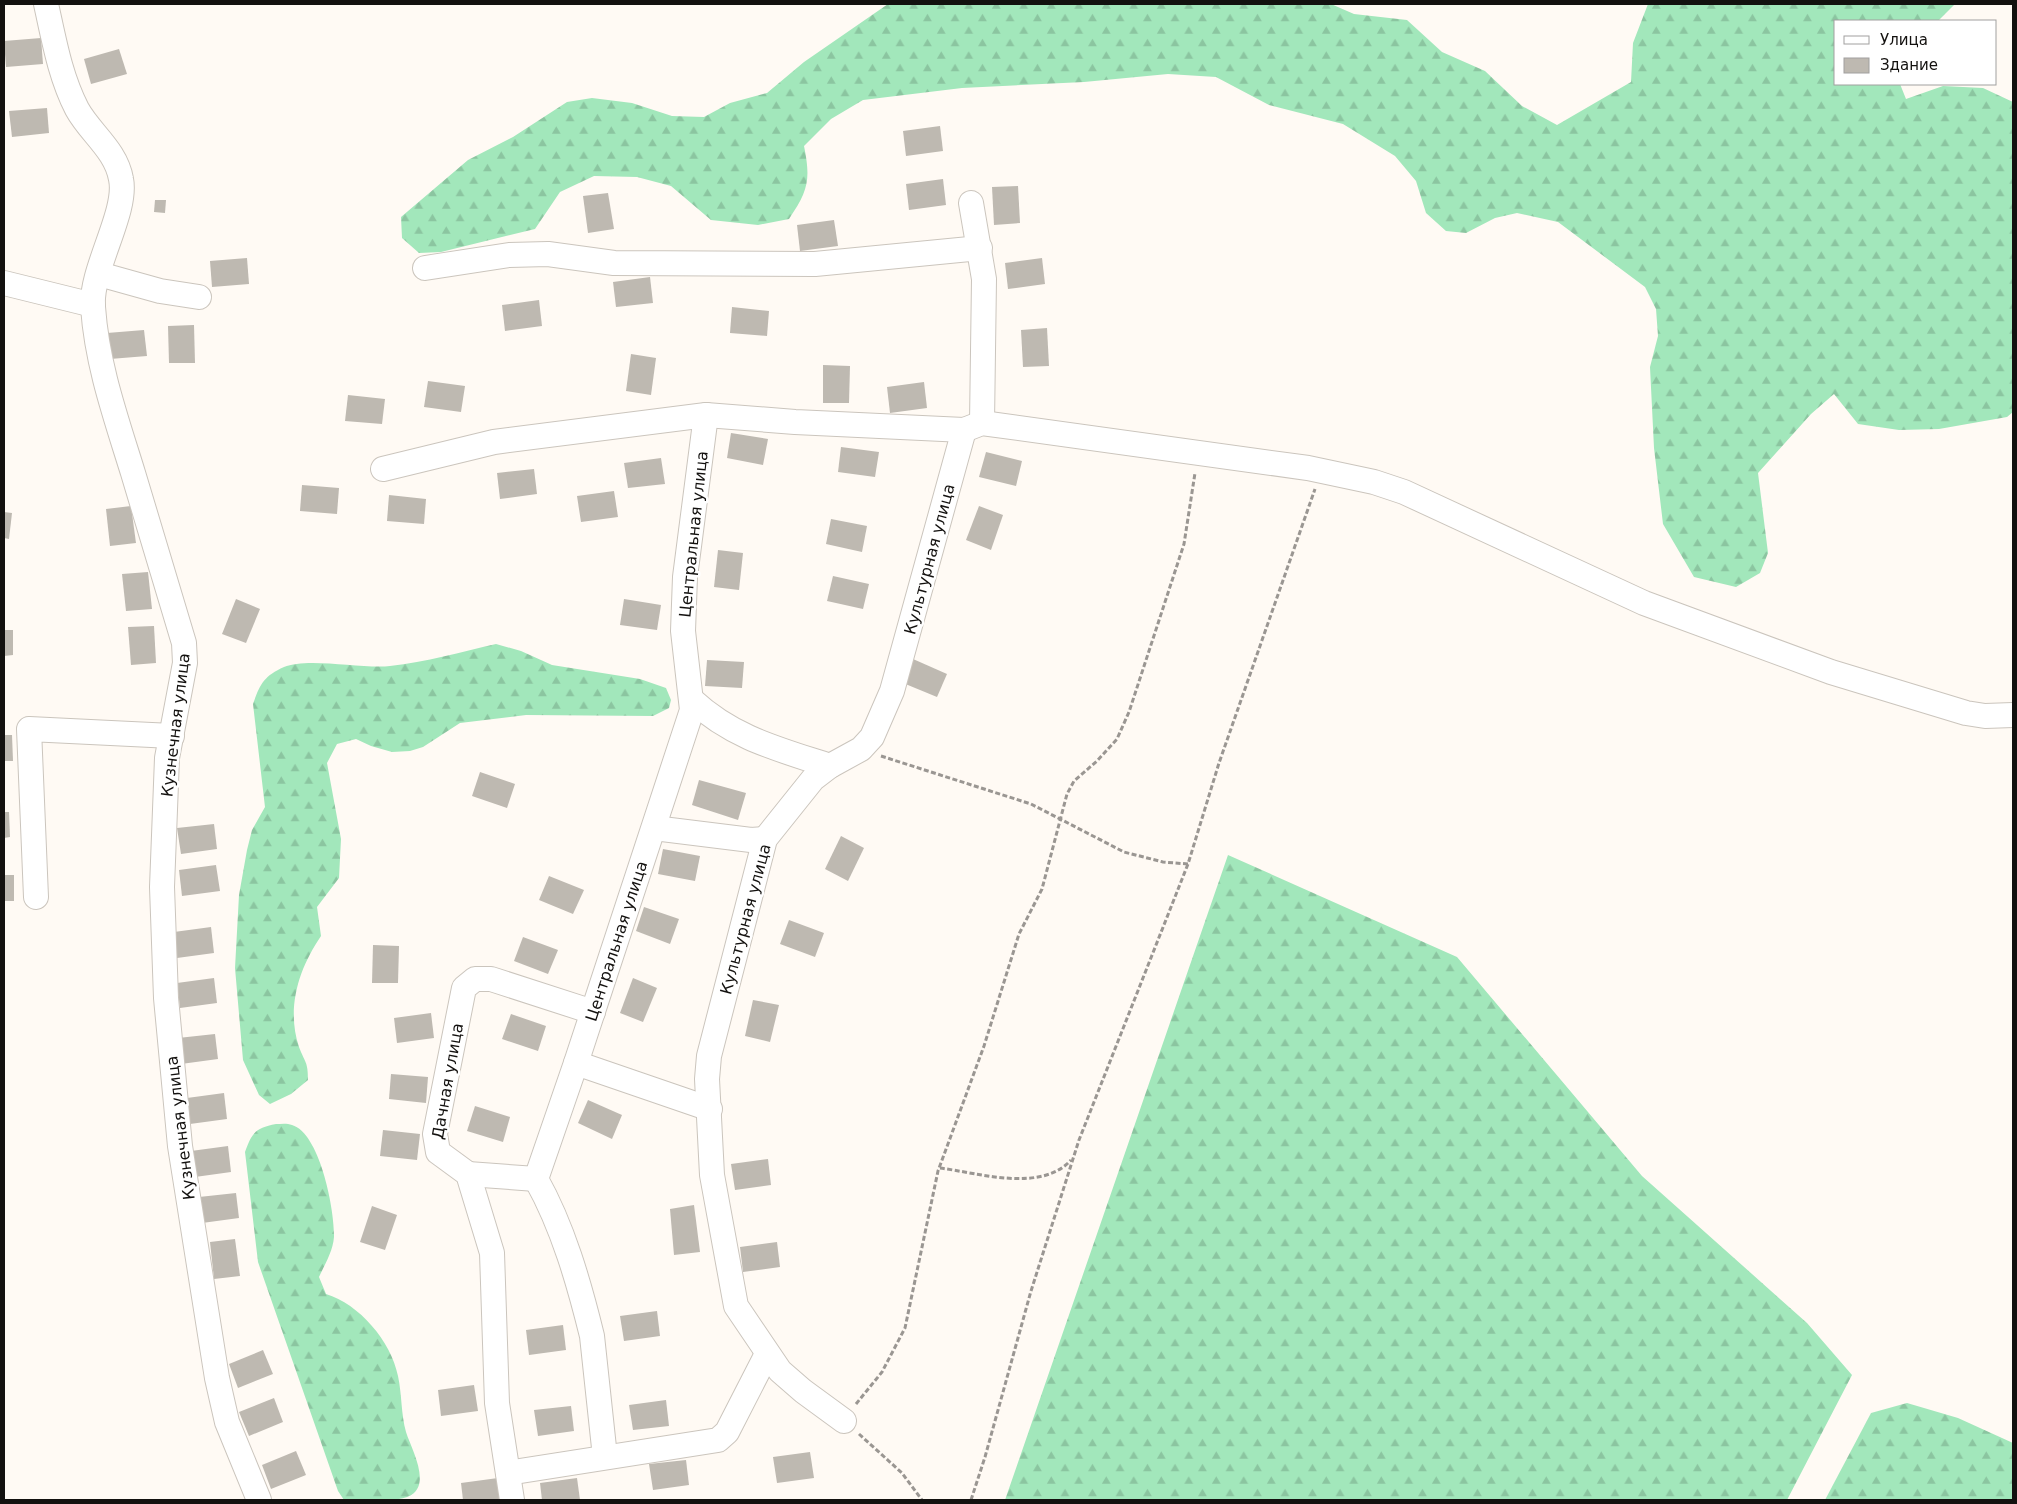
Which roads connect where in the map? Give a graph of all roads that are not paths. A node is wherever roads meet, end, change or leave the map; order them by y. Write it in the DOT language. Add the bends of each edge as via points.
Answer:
graph roads {
  1 [pos="46,4"];
  2 [pos="971,203"];
  3 [pos="980,248"];
  4 [pos="425,268"];
  5 [pos="98,274"];
  6 [pos="4,284"];
  7 [pos="199,297"];
  8 [pos="93,305"];
  9 [pos="706,415"];
  10 [pos="973,426"];
  11 [pos="383,469"];
  12 [pos="692,700"];
  13 [pos="2013,715"];
  14 [pos="172,736"];
  15 [pos="830,766"];
  16 [pos="654,828"];
  17 [pos="765,839"];
  18 [pos="36,897"];
  19 [pos="593,1012"];
  20 [pos="576,1064"];
  21 [pos="710,1109"];
  22 [pos="468,1174"];
  23 [pos="536,1179"];
  24 [pos="767,1354"];
  25 [pos="844,1420"];
  26 [pos="605,1457"];
  27 [pos="508,1473"];
  28 [pos="260,1500"];
  29 [pos="512,1500"];
  1 -- 5 [label="street, Кузнечная улица" via="70,93 120,171 119,202"];
  2 -- 3 [label="street, Культурная улица"];
  3 -- 4 [label="street" via="814,264 614,263 548,254 508,254"];
  3 -- 10 [label="street, Культурная улица" via="984,279"];
  5 -- 7 [label="street" via="160,291"];
  5 -- 8 [label="street, Кузнечная улица"];
  6 -- 8 [label="street"];
  8 -- 14 [label="street, Кузнечная улица" via="103,376 184,643 185,663"];
  9 -- 10 [label="street" via="795,422"];
  9 -- 11 [label="street" via="494,442"];
  9 -- 12 [label="street, Центральная улица" via="685,577 683,631"];
  10 -- 13 [label="street" via="1198,452 1374,482 1404,492 1644,603 1831,672 1966,713"];
  10 -- 15 [label="street, Культурная улица" via="892,691 872,737 861,749"];
  12 -- 15 [label="street" via="709,716 748,739"];
  12 -- 16 [label="street, Центральная улица" via="692,710"];
  14 -- 18 [label="street" via="29,729"];
  14 -- 28 [label="street, Кузнечная улица" via="167,758 162,887 166,998 180,1146 217,1378 227,1422"];
  15 -- 17 [label="street, Культурная улица" via="802,790"];
  16 -- 17 [label="street"];
  16 -- 19 [label="street, Центральная улица"];
  17 -- 21 [label="street, Культурная улица" via="709,1056"];
  19 -- 20 [label="street, Центральная улица"];
  19 -- 22 [label="street, Дачная улица" via="491,979 475,979 464,988 435,1143 438,1152"];
  20 -- 21 [label="street"];
  20 -- 23 [label="street, Центральная улица"];
  21 -- 24 [label="street, Культурная улица" via="712,1175 736,1306"];
  22 -- 23 [label="street"];
  22 -- 27 [label="street" via="492,1253 497,1403"];
  23 -- 26 [label="street" via="555,1216 590,1327"];
  24 -- 25 [label="street, Культурная улица" via="780,1371 803,1391"];
  24 -- 26 [label="street" via="728,1432 718,1440"];
  26 -- 27 [label="street"];
  27 -- 29 [label="street"];
}
